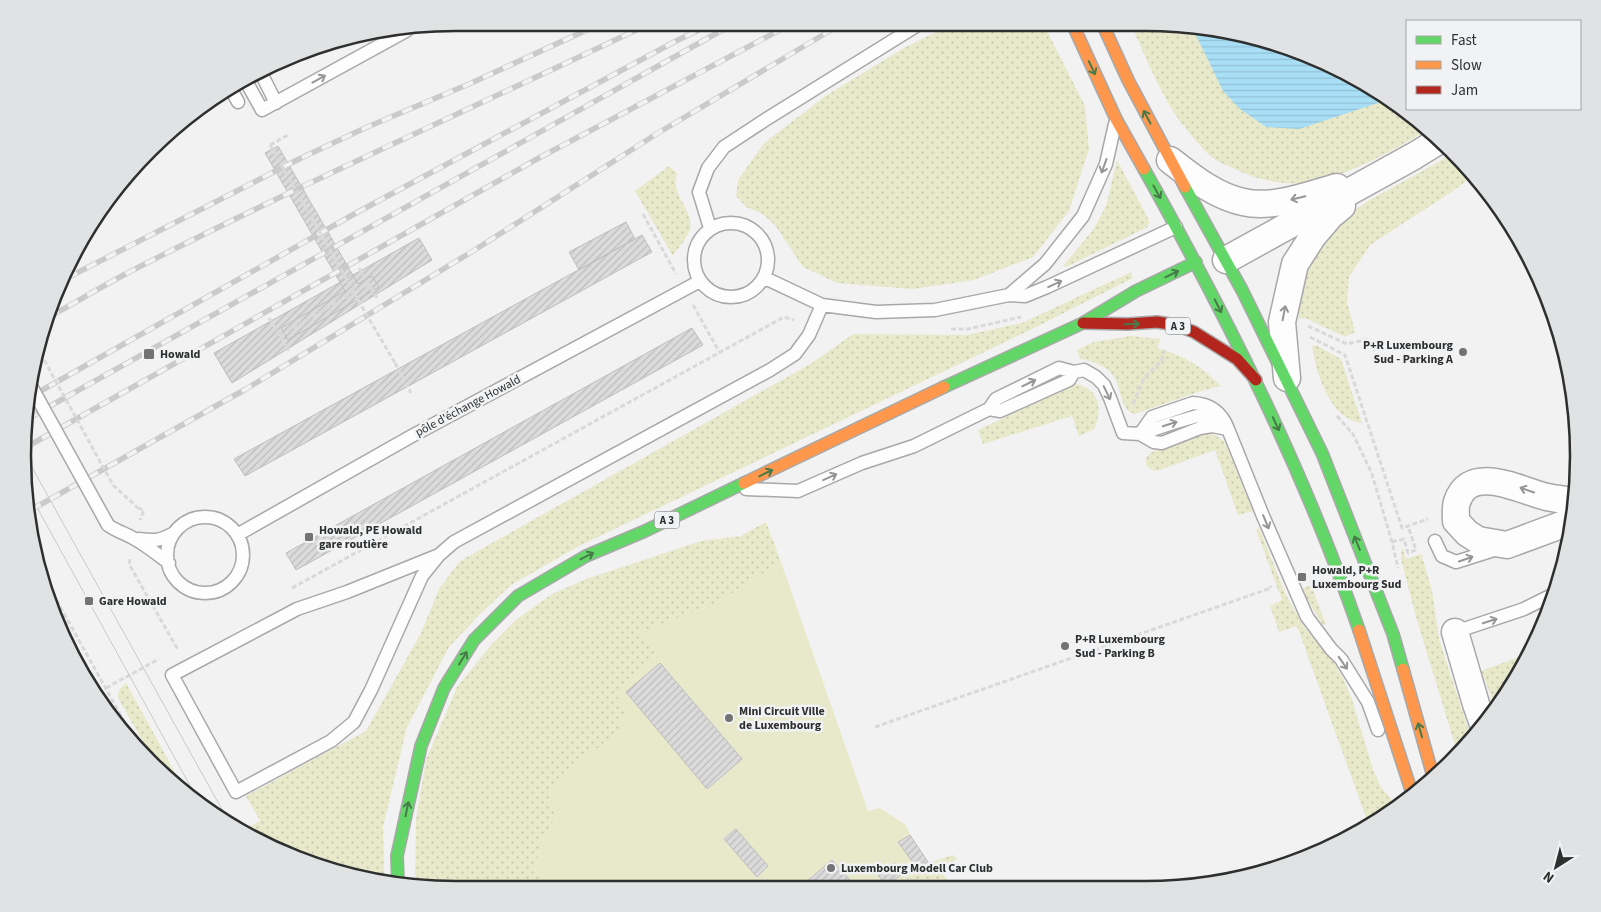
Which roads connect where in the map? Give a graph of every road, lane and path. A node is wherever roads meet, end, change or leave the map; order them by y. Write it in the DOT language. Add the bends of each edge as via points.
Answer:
graph roads {
  1 [pos="908,31"];
  2 [pos="1076,31"];
  3 [pos="1106,31"];
  4 [pos="398,35"];
  5 [pos="263,78"];
  6 [pos="248,86"];
  7 [pos="276,103"];
  8 [pos="1116,119"];
  9 [pos="288,135"];
  10 [pos="1433,144"];
  11 [pos="1170,160"];
  12 [pos="1378,175"];
  13 [pos="1176,227"];
  14 [pos="710,228"];
  15 [pos="1226,260"];
  16 [pos="1196,262"];
  17 [pos="359,268"];
  18 [pos="765,278"];
  19 [pos="700,281"];
  20 [pos="368,284"];
  21 [pos="354,292"];
  22 [pos="1009,295"];
  23 [pos="377,298"];
  24 [pos="822,305"];
  25 [pos="784,317"];
  26 [pos="269,318"];
  27 [pos="1083,323"];
  28 [pos="1305,325"];
  29 [pos="1312,328"];
  30 [pos="1305,334"];
  31 [pos="280,336"];
  32 [pos="1368,339"];
  33 [pos="1168,342"];
  34 [pos="1306,343"];
  35 [pos="289,351"];
  36 [pos="43,358"];
  37 [pos="1287,379"];
  38 [pos="1256,380"];
  39 [pos="411,392"];
  40 [pos="36,395"];
  41 [pos="1335,414"];
  42 [pos="1123,433"];
  43 [pos="732,489"];
  44 [pos="1567,500"];
  45 [pos="144,510"];
  46 [pos="1428,519"];
  47 [pos="1564,524"];
  48 [pos="1408,526"];
  49 [pos="174,533"];
  50 [pos="237,535"];
  51 [pos="133,538"];
  52 [pos="1435,541"];
  53 [pos="1507,545"];
  54 [pos="439,555"];
  55 [pos="169,563"];
  56 [pos="129,564"];
  57 [pos="292,588"];
  58 [pos="1249,595"];
  59 [pos="1545,599"];
  60 [pos="57,601"];
  61 [pos="1455,632"];
  62 [pos="170,654"];
  63 [pos="162,658"];
  64 [pos="106,688"];
  65 [pos="1480,717"];
  66 [pos="123,720"];
  67 [pos="875,728"];
  68 [pos="1432,769"];
  69 [pos="1409,789"];
  70 [pos="1408,790"];
  71 [pos="398,877"];
  1 -- 14 [label="lane" via="724,147 708,168 699,192"];
  2 -- 8 [label="main road, one-way"];
  11 -- 3 [label="main road, one-way"];
  7 -- 4 [label="lane, one-way"];
  5 -- 7 [label="lane"];
  6 -- 7 [label="lane" via="262,110"];
  8 -- 13 [label="main road, one-way"];
  8 -- 22 [label="lane, one-way" via="1106,164 1083,216 1045,264"];
  9 -- 21 [label="path, bridge" via="270,145"];
  10 -- 12 [label="street"];
  12 -- 11 [label="street, one-way" via="1304,197 1254,203 1224,196"];
  11 -- 15 [label="main road"];
  12 -- 15 [label="street"];
  37 -- 12 [label="street, one-way" via="1282,322 1295,264 1330,216"];
  13 -- 16 [label="main road"];
  22 -- 13 [label="lane, one-way" via="1025,296 1047,288"];
  14 -- 18 [label="lane" via="737,223 756,232 768,249 770,259"];
  14 -- 19 [label="lane" via="694,252 695,270"];
  15 -- 16 [label="main road"];
  15 -- 37 [label="main road"];
  27 -- 16 [label="main road, A 3, one-way" via="1136,291"];
  16 -- 38 [label="main road, one-way"];
  17 -- 20 [label="path"];
  18 -- 19 [label="lane" via="749,293 738,297 715,293"];
  18 -- 24 [label="lane"];
  19 -- 50 [label="lane, pôle d'échange Howald" via="410,437"];
  20 -- 21 [label="path, bridge"];
  20 -- 23 [label="path"];
  21 -- 31 [label="path"];
  21 -- 39 [label="path, bridge"];
  22 -- 24 [label="lane" via="935,310 876,312"];
  24 -- 54 [label="lane" via="795,354 454,542"];
  25 -- 57 [label="path"];
  26 -- 31 [label="path"];
  27 -- 38 [label="main road, A 3, one-way" via="1157,322 1176,325 1194,332 1237,359"];
  43 -- 27 [label="main road, A 3, one-way"];
  28 -- 30 [label="path"];
  29 -- 32 [label="path" via="1347,344"];
  30 -- 34 [label="path"];
  30 -- 48 [label="path" via="1345,355 1402,528"];
  31 -- 35 [label="path"];
  33 -- 42 [label="path" via="1161,361 1144,378"];
  36 -- 45 [label="path, bridge" via="114,486"];
  68 -- 37 [label="main road, one-way" via="1393,634 1322,453"];
  38 -- 69 [label="main road, one-way" via="1304,484 1343,584"];
  40 -- 51 [label="lane, bridge" via="108,525"];
  41 -- 48 [label="path" via="1353,434 1372,474 1392,542 1404,539 1408,553 1416,550"];
  43 -- 42 [label="lane, one-way" via="798,491 862,463 914,446 989,409 1000,410 1069,380 1074,372 1084,370 1104,385"];
  42 -- 70 [label="lane, one-way" via="1140,434 1197,416 1208,417 1228,429 1307,617 1341,659 1368,702 1392,769"];
  71 -- 43 [label="main road, A 3, one-way" via="397,856 421,746 444,688 474,640 518,596 586,556"];
  44 -- 53 [label="street, one-way" via="1502,482 1482,481 1466,487 1456,502 1456,521 1478,540"];
  46 -- 48 [label="path"];
  47 -- 53 [label="street"];
  49 -- 50 [label="lane" via="190,519 200,516 221,520 230,525"];
  49 -- 51 [label="lane" via="155,541"];
  49 -- 55 [label="lane" via="169,542"];
  50 -- 55 [label="lane" via="241,545 240,568 230,583 214,592 202,593 181,584 172,575"];
  51 -- 55 [label="lane"];
  52 -- 53 [label="lane, one-way" via="1442,556 1456,562"];
  54 -- 54 [label="lane" via="422,576 354,722 331,741 236,792 172,675 297,609"];
  56 -- 62 [label="path" via="178,651"];
  58 -- 67 [label="path"];
  61 -- 59 [label="lane, one-way" via="1524,609"];
  60 -- 64 [label="path"];
  61 -- 65 [label="street"];
  63 -- 64 [label="path"];
  64 -- 66 [label="path"];
}
